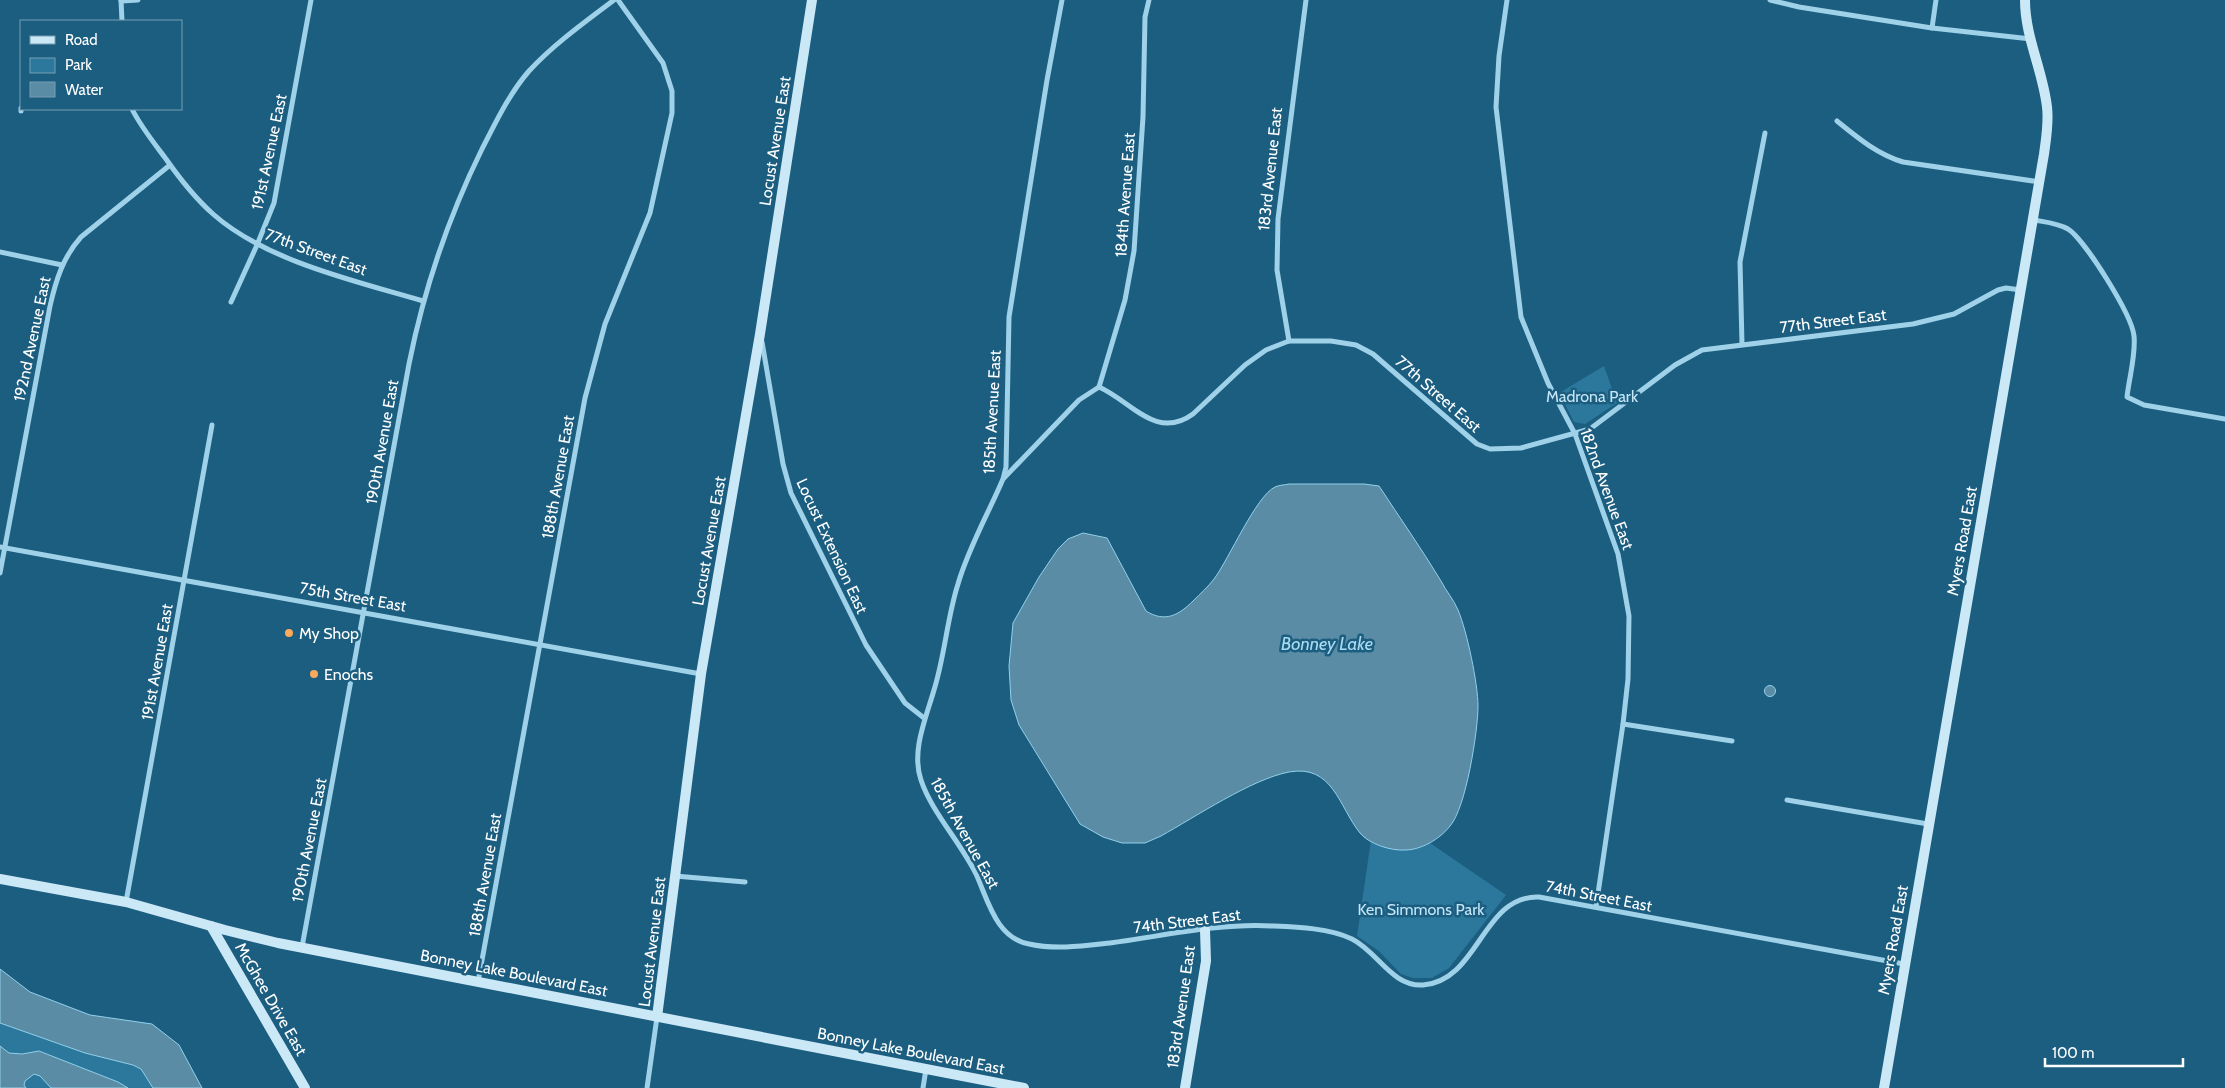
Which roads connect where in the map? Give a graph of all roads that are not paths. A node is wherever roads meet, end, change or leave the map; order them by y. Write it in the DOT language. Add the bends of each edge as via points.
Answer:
graph roads {
  1 [pos="138,0"];
  2 [pos="311,0"];
  3 [pos="614,0"];
  4 [pos="618,0"];
  5 [pos="812,0"];
  6 [pos="1062,0"];
  7 [pos="1149,0"];
  8 [pos="1306,0"];
  9 [pos="1507,0"];
  10 [pos="1770,0"];
  11 [pos="1936,0"];
  12 [pos="2024,0"];
  13 [pos="121,1"];
  14 [pos="122,20"];
  15 [pos="1932,28"];
  16 [pos="2031,40"];
  17 [pos="133,110"];
  18 [pos="1837,121"];
  19 [pos="1764,133"];
  20 [pos="170,165"];
  21 [pos="2040,182"];
  22 [pos="2034,220"];
  23 [pos="257,245"];
  24 [pos="0,252"];
  25 [pos="62,265"];
  26 [pos="2021,290"];
  27 [pos="423,301"];
  28 [pos="231,302"];
  29 [pos="760,334"];
  30 [pos="1289,341"];
  31 [pos="1742,344"];
  32 [pos="1099,387"];
  33 [pos="2225,419"];
  34 [pos="212,425"];
  35 [pos="1575,434"];
  36 [pos="1003,479"];
  37 [pos="2,548"];
  38 [pos="0,573"];
  39 [pos="184,580"];
  40 [pos="365,612"];
  41 [pos="540,645"];
  42 [pos="701,674"];
  43 [pos="924,718"];
  44 [pos="1623,724"];
  45 [pos="1732,741"];
  46 [pos="1787,800"];
  47 [pos="1928,824"];
  48 [pos="675,876"];
  49 [pos="0,879"];
  50 [pos="745,882"];
  51 [pos="126,902"];
  52 [pos="1596,907"];
  53 [pos="995,916"];
  54 [pos="210,926"];
  55 [pos="1205,930"];
  56 [pos="302,947"];
  57 [pos="1904,964"];
  58 [pos="478,982"];
  59 [pos="658,1017"];
  60 [pos="926,1069"];
  61 [pos="305,1088"];
  62 [pos="647,1088"];
  63 [pos="923,1088"];
  64 [pos="1024,1088"];
  65 [pos="1185,1088"];
  66 [pos="1884,1088"];
  1 -- 13 [label="street"];
  2 -- 23 [label="street, 191st Avenue East" via="277,187"];
  3 -- 27 [label="street, 190th Avenue East" via="545,55 511,96 495,122 451,216"];
  4 -- 41 [label="street, 188th Avenue East" via="663,63 672,91 672,113 650,213 608,316 591,373"];
  5 -- 29 [label="street, Locust Avenue East"];
  6 -- 36 [label="street, 185th Avenue East" via="1009,317"];
  7 -- 32 [label="street, 184th Avenue East" via="1145,17 1143,117 1134,251 1125,300"];
  8 -- 30 [label="street, 183rd Avenue East" via="1278,237 1277,270"];
  9 -- 35 [label="street, 182nd Avenue East" via="1496,108 1521,316 1548,383"];
  10 -- 15 [label="street"];
  11 -- 15 [label="street"];
  12 -- 16 [label="street, Myers Road East"];
  13 -- 14 [label="street"];
  15 -- 16 [label="street"];
  16 -- 21 [label="street, Myers Road East" via="2047,108"];
  17 -- 20 [label="street"];
  18 -- 21 [label="street" via="1886,157"];
  19 -- 31 [label="street" via="1740,262"];
  20 -- 23 [label="street, 77th Street East" via="213,214"];
  20 -- 25 [label="street, 192nd Avenue East" via="81,237 69,250"];
  21 -- 22 [label="street, Myers Road East"];
  22 -- 26 [label="street, Myers Road East"];
  22 -- 33 [label="street" via="2063,227 2076,236 2088,249 2127,317 2133,329 2134,343 2127,397 2138,404"];
  23 -- 27 [label="street, 77th Street East"];
  23 -- 28 [label="street, 191st Avenue East"];
  24 -- 25 [label="street"];
  25 -- 37 [label="street, 192nd Avenue East" via="50,306"];
  26 -- 31 [label="street, 77th Street East" via="1998,290 1954,314 1935,319"];
  26 -- 47 [label="street, Myers Road East"];
  27 -- 40 [label="street, 190th Avenue East"];
  29 -- 42 [label="street, Locust Avenue East"];
  29 -- 43 [label="street, Locust Extension East" via="791,493 866,645 905,702"];
  30 -- 32 [label="street, 77th Street East" via="1256,357 1179,424 1149,419"];
  30 -- 35 [label="street, 77th Street East" via="1331,341 1364,348 1466,436 1485,448 1521,448"];
  31 -- 35 [label="street, 77th Street East" via="1693,353 1604,421"];
  32 -- 36 [label="street" via="1079,400"];
  34 -- 39 [label="street, 191st Avenue East"];
  35 -- 44 [label="street, 182nd Avenue East" via="1618,554 1630,616"];
  36 -- 43 [label="street, 185th Avenue East" via="958,583 935,689"];
  37 -- 38 [label="street, 192nd Avenue East"];
  37 -- 39 [label="street, 75th Street East"];
  39 -- 40 [label="street, 75th Street East"];
  39 -- 51 [label="street, 191st Avenue East"];
  40 -- 41 [label="street, 75th Street East"];
  40 -- 56 [label="street, 190th Avenue East"];
  41 -- 42 [label="street, 75th Street East"];
  41 -- 58 [label="street, 188th Avenue East"];
  42 -- 48 [label="street, Locust Avenue East"];
  43 -- 53 [label="street, 185th Avenue East" via="918,768 921,780 972,866"];
  44 -- 45 [label="street"];
  44 -- 52 [label="street, 182nd Avenue East"];
  46 -- 47 [label="street"];
  47 -- 57 [label="street, Myers Road East"];
  48 -- 50 [label="street"];
  48 -- 59 [label="street, Locust Avenue East"];
  49 -- 51 [label="street, Bonney Lake Boulevard East"];
  51 -- 54 [label="street, Bonney Lake Boulevard East"];
  52 -- 55 [label="street, 74th Street East" via="1539,896 1518,899 1502,912 1452,974 1424,985 1402,981 1368,950 1340,935 1266,926"];
  52 -- 57 [label="street, 74th Street East"];
  53 -- 55 [label="street, 74th Street East" via="1012,938 1026,944 1065,948"];
  54 -- 56 [label="street, Bonney Lake Boulevard East"];
  54 -- 61 [label="street, McGhee Drive East"];
  55 -- 65 [label="street, 183rd Avenue East" via="1206,961"];
  56 -- 58 [label="street, Bonney Lake Boulevard East"];
  57 -- 66 [label="street, Myers Road East"];
  58 -- 59 [label="street, Bonney Lake Boulevard East"];
  59 -- 60 [label="street, Bonney Lake Boulevard East"];
  59 -- 62 [label="street, Locust Avenue East"];
  60 -- 63 [label="street"];
  60 -- 64 [label="street, Bonney Lake Boulevard East"];
}
